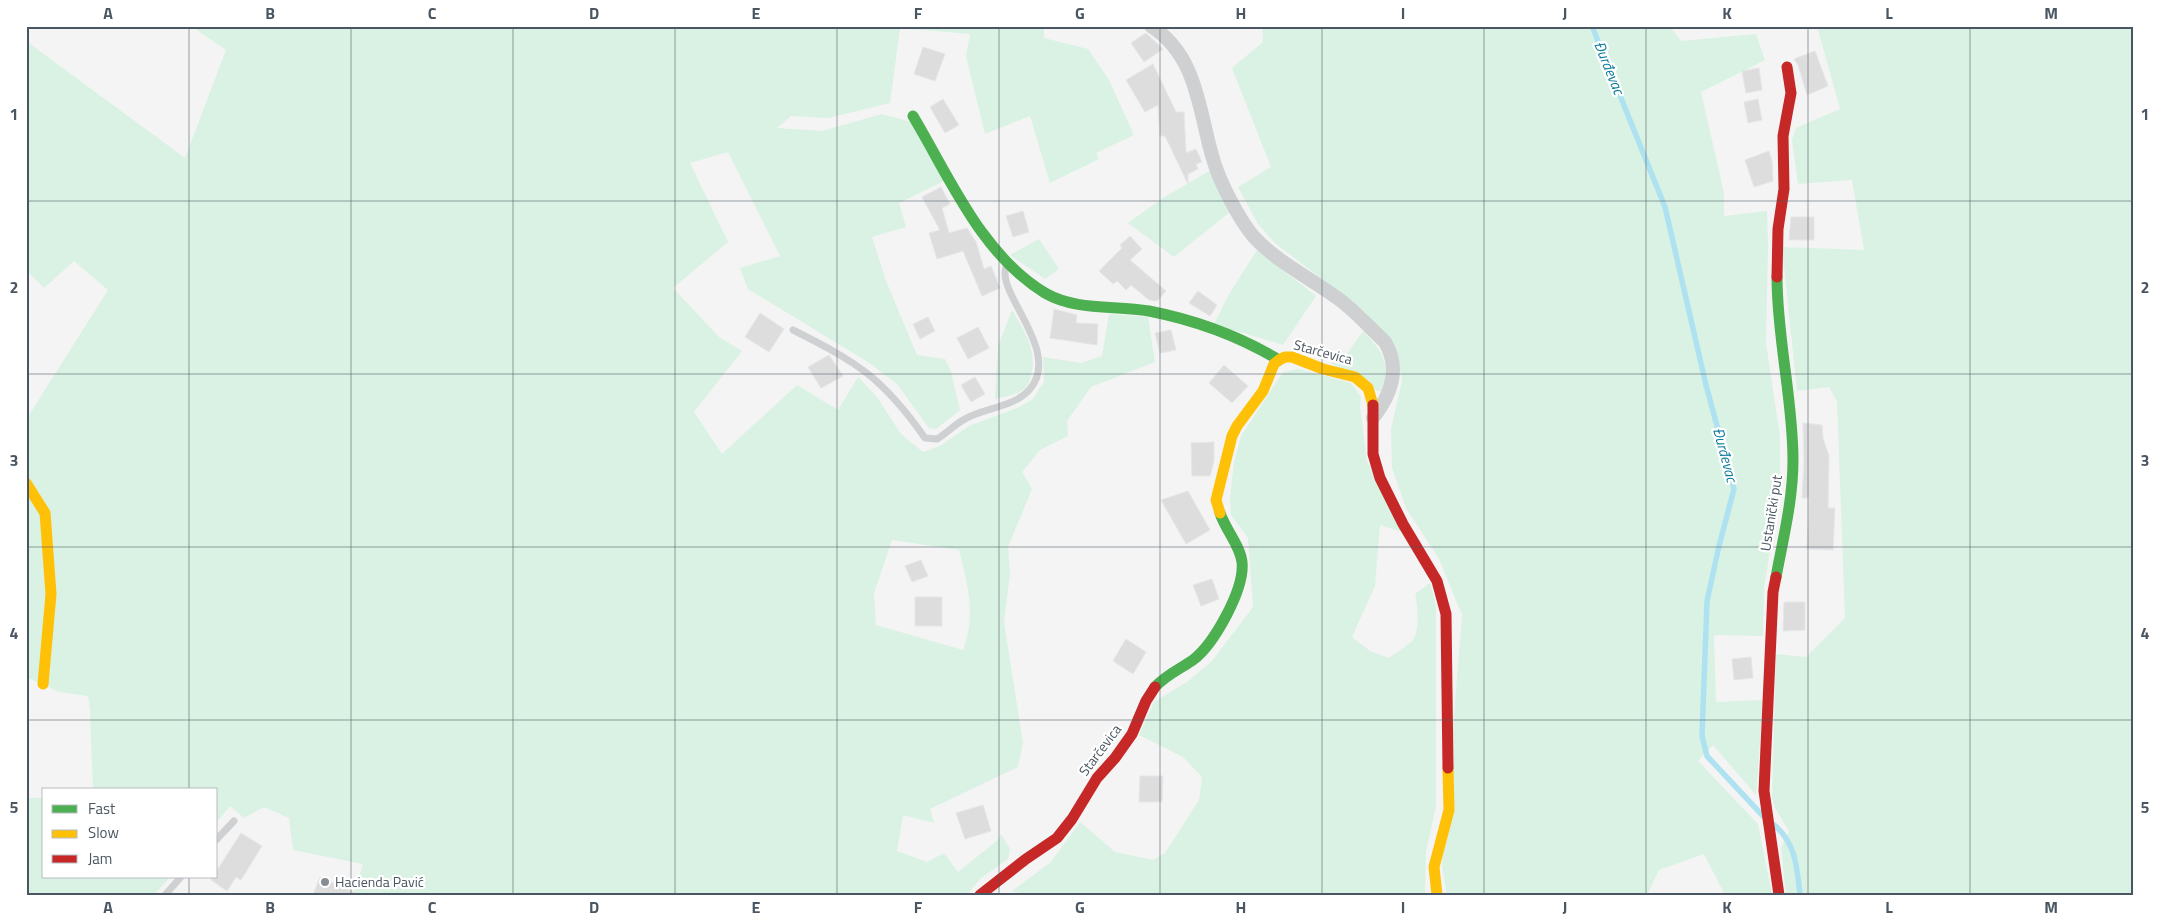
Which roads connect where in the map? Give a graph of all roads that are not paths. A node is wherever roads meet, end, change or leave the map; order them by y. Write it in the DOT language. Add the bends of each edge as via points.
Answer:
graph roads {
  1 [pos="1151,26"];
  2 [pos="1787,67"];
  3 [pos="913,116"];
  4 [pos="1009,263"];
  5 [pos="793,330"];
  6 [pos="1279,360"];
  7 [pos="1373,418"];
  8 [pos="26,482"];
  9 [pos="43,684"];
  10 [pos="234,821"];
  11 [pos="218,838"];
  12 [pos="180,878"];
  13 [pos="165,895"];
  14 [pos="980,895"];
  15 [pos="1437,895"];
  16 [pos="1779,895"];
  1 -- 7 [label="street" via="1170,40 1184,60 1222,185 1254,236 1274,255 1342,301 1385,342 1393,360 1394,379 1385,403"];
  2 -- 16 [label="street, Ustanički put" via="1791,93 1783,136 1784,189 1778,230 1777,304 1794,461 1790,502 1773,592 1764,791"];
  3 -- 4 [label="street" via="978,227"];
  4 -- 5 [label="lane" via="1005,267 1005,278 1034,340 1038,363 1034,382 1017,399 974,414 937,439 925,438 890,392 857,364"];
  4 -- 6 [label="street" via="1031,283 1061,300 1149,311 1216,329"];
  6 -- 7 [label="street, Starčevica" via="1296,358 1358,378 1371,394"];
  6 -- 14 [label="street, Starčevica" via="1271,369 1263,391 1232,436 1216,500 1223,524 1242,561 1235,595 1218,630 1194,659 1156,686 1146,700 1132,734 1056,838"];
  7 -- 15 [label="street, Starčevica" via="1375,464 1392,503 1437,581 1446,614 1449,810 1434,867"];
  8 -- 9 [label="street" via="45,513 51,594"];
  10 -- 11 [label="lane"];
  12 -- 13 [label="lane"];
}
